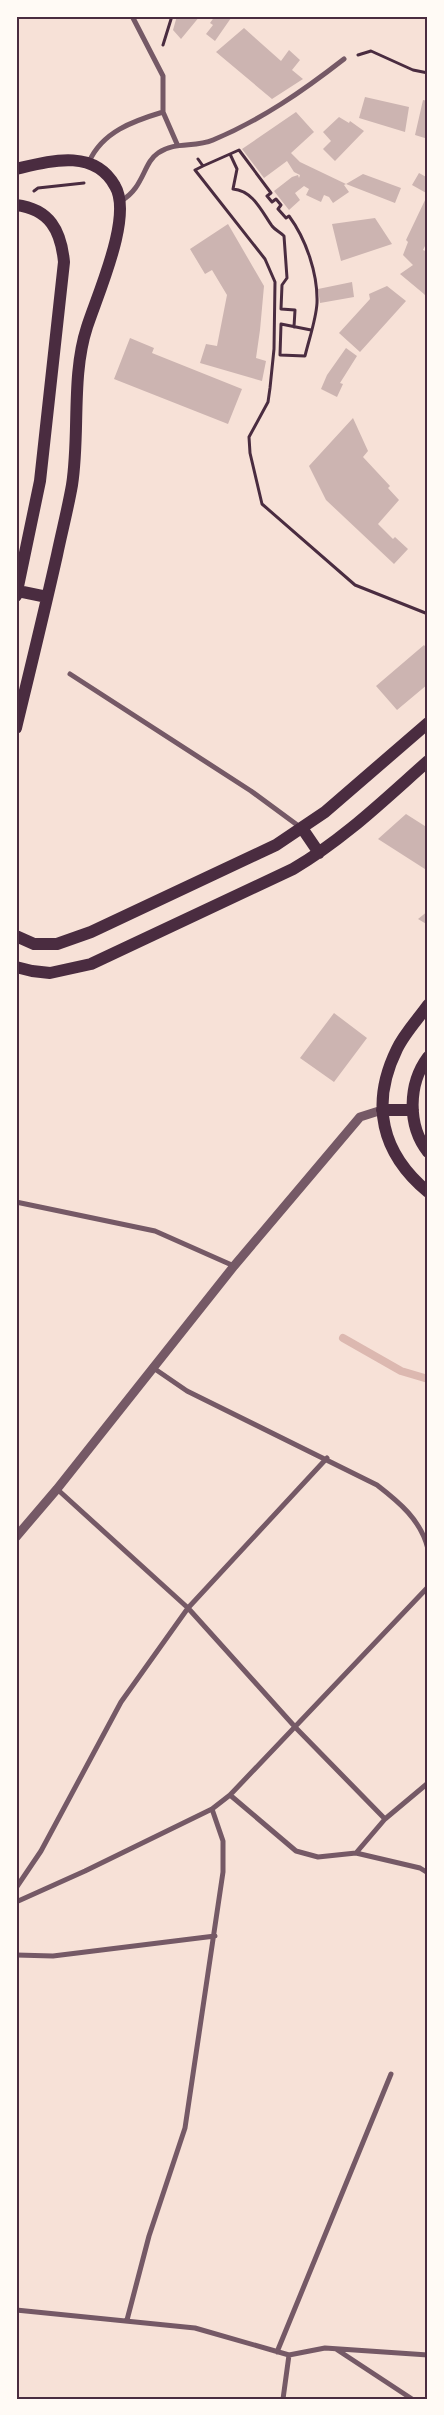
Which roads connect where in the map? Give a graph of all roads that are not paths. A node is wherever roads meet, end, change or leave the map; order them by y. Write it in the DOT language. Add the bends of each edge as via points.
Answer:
graph roads {
  1 [pos="132,16"];
  2 [pos="344,59"];
  3 [pos="163,112"];
  4 [pos="177,144"];
  5 [pos="88,163"];
  6 [pos="16,169"];
  7 [pos="121,201"];
  8 [pos="16,205"];
  9 [pos="17,593"];
  10 [pos="47,597"];
  11 [pos="70,674"];
  12 [pos="428,722"];
  13 [pos="16,728"];
  14 [pos="428,761"];
  15 [pos="302,828"];
  16 [pos="320,854"];
  17 [pos="16,936"];
  18 [pos="16,967"];
  19 [pos="428,1006"];
  20 [pos="428,1057"];
  21 [pos="382,1110"];
  22 [pos="413,1110"];
  23 [pos="428,1152"];
  24 [pos="428,1192"];
  25 [pos="16,1202"];
  26 [pos="234,1266"];
  27 [pos="152,1367"];
  28 [pos="326,1458"];
  29 [pos="57,1489"];
  30 [pos="16,1537"];
  31 [pos="428,1549"];
  32 [pos="428,1587"];
  33 [pos="188,1608"];
  34 [pos="296,1728"];
  35 [pos="428,1783"];
  36 [pos="230,1795"];
  37 [pos="212,1809"];
  38 [pos="385,1819"];
  39 [pos="356,1853"];
  40 [pos="428,1873"];
  41 [pos="16,1888"];
  42 [pos="16,1902"];
  43 [pos="215,1936"];
  44 [pos="16,1955"];
  45 [pos="391,2074"];
  46 [pos="16,2310"];
  47 [pos="127,2320"];
  48 [pos="335,2349"];
  49 [pos="277,2352"];
  50 [pos="289,2355"];
  51 [pos="428,2356"];
  52 [pos="284,2399"];
  53 [pos="412,2399"];
  1 -- 3 [label="street" via="163,76"];
  2 -- 4 [label="street" via="246,126 210,142"];
  3 -- 4 [label="street"];
  3 -- 5 [label="street" via="130,122 109,136 94,150"];
  4 -- 7 [label="street" via="156,154 133,194"];
  5 -- 6 [label="main road" via="59,159"];
  5 -- 7 [label="main road" via="105,173 115,185"];
  7 -- 10 [label="main road" via="116,241 85,335 72,484"];
  8 -- 9 [label="main road" via="26,206 49,219 62,241 64,262 40,481"];
  9 -- 10 [label="main road"];
  10 -- 13 [label="main road"];
  11 -- 15 [label="street" via="251,791"];
  12 -- 15 [label="main road" via="325,812"];
  14 -- 16 [label="main road"];
  15 -- 16 [label="main road"];
  15 -- 17 [label="main road" via="276,845 91,932 56,944 34,944"];
  16 -- 18 [label="main road" via="91,964 50,972"];
  19 -- 21 [label="main road" via="397,1047 381,1096"];
  20 -- 22 [label="main road" via="412,1089"];
  21 -- 22 [label="main road"];
  21 -- 24 [label="main road" via="388,1138 400,1163"];
  21 -- 26 [label="street" via="360,1117"];
  22 -- 23 [label="main road" via="416,1126"];
  25 -- 26 [label="street" via="155,1232"];
  26 -- 27 [label="street"];
  27 -- 28 [label="street" via="187,1391"];
  27 -- 29 [label="street"];
  28 -- 31 [label="street" via="376,1485 403,1505"];
  28 -- 33 [label="street"];
  29 -- 30 [label="street"];
  29 -- 33 [label="street"];
  32 -- 34 [label="street"];
  33 -- 34 [label="street"];
  33 -- 41 [label="street" via="121,1702 41,1851"];
  34 -- 36 [label="street"];
  34 -- 38 [label="street"];
  35 -- 38 [label="street"];
  36 -- 37 [label="street"];
  36 -- 39 [label="street" via="296,1851 318,1857"];
  37 -- 42 [label="street"];
  37 -- 43 [label="street" via="223,1840 223,1872"];
  38 -- 39 [label="street"];
  39 -- 40 [label="street" via="420,1868"];
  43 -- 44 [label="street" via="53,1956"];
  43 -- 47 [label="street" via="185,2128 149,2236"];
  45 -- 49 [label="street"];
  46 -- 47 [label="street"];
  47 -- 49 [label="street" via="195,2328"];
  48 -- 50 [label="street"];
  48 -- 51 [label="street"];
  48 -- 53 [label="street"];
  49 -- 50 [label="street"];
  50 -- 52 [label="street"];
}
